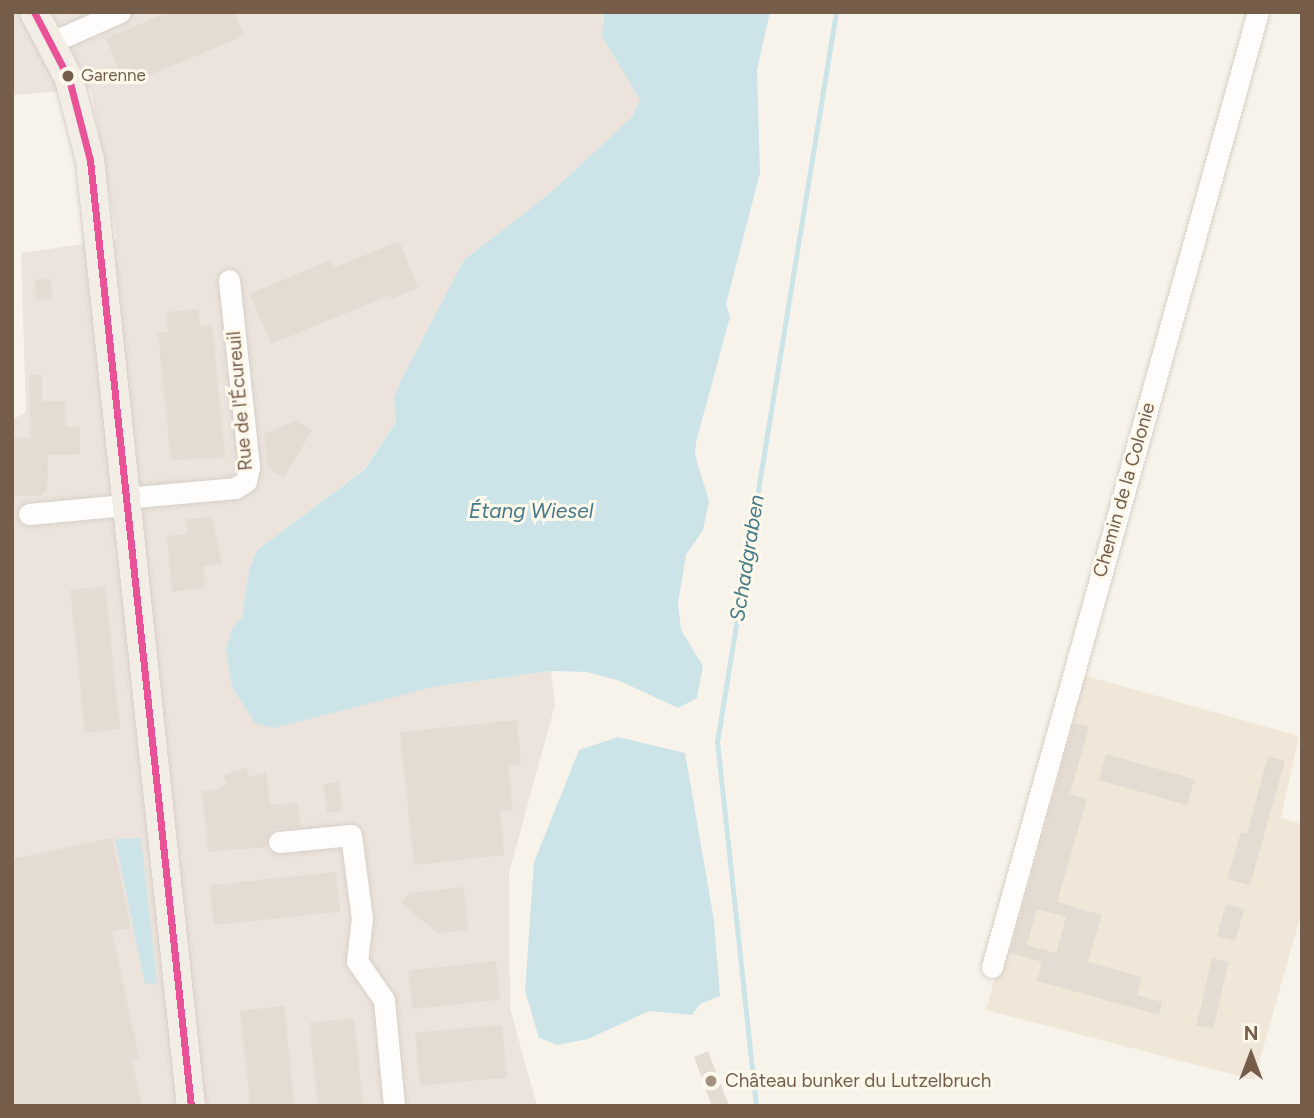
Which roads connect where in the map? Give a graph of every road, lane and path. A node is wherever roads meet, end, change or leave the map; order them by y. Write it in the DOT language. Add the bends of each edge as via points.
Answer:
graph roads {
  1 [pos="34,12"];
  2 [pos="120,12"];
  3 [pos="1258,12"];
  4 [pos="52,42"];
  5 [pos="229,280"];
  6 [pos="124,502"];
  7 [pos="29,514"];
  8 [pos="279,842"];
  9 [pos="992,967"];
  10 [pos="191,1106"];
  11 [pos="394,1106"];
  1 -- 4 [label="main road"];
  2 -- 4 [label="street"];
  3 -- 9 [label="street, Chemin de la Colonie"];
  4 -- 6 [label="main road" via="72,87 87,144"];
  5 -- 6 [label="street, Rue de l'Écureuil" via="249,467 246,481 235,488"];
  6 -- 7 [label="street"];
  6 -- 10 [label="main road"];
  8 -- 11 [label="street" via="351,835 362,918 357,961 384,1000"];
}
